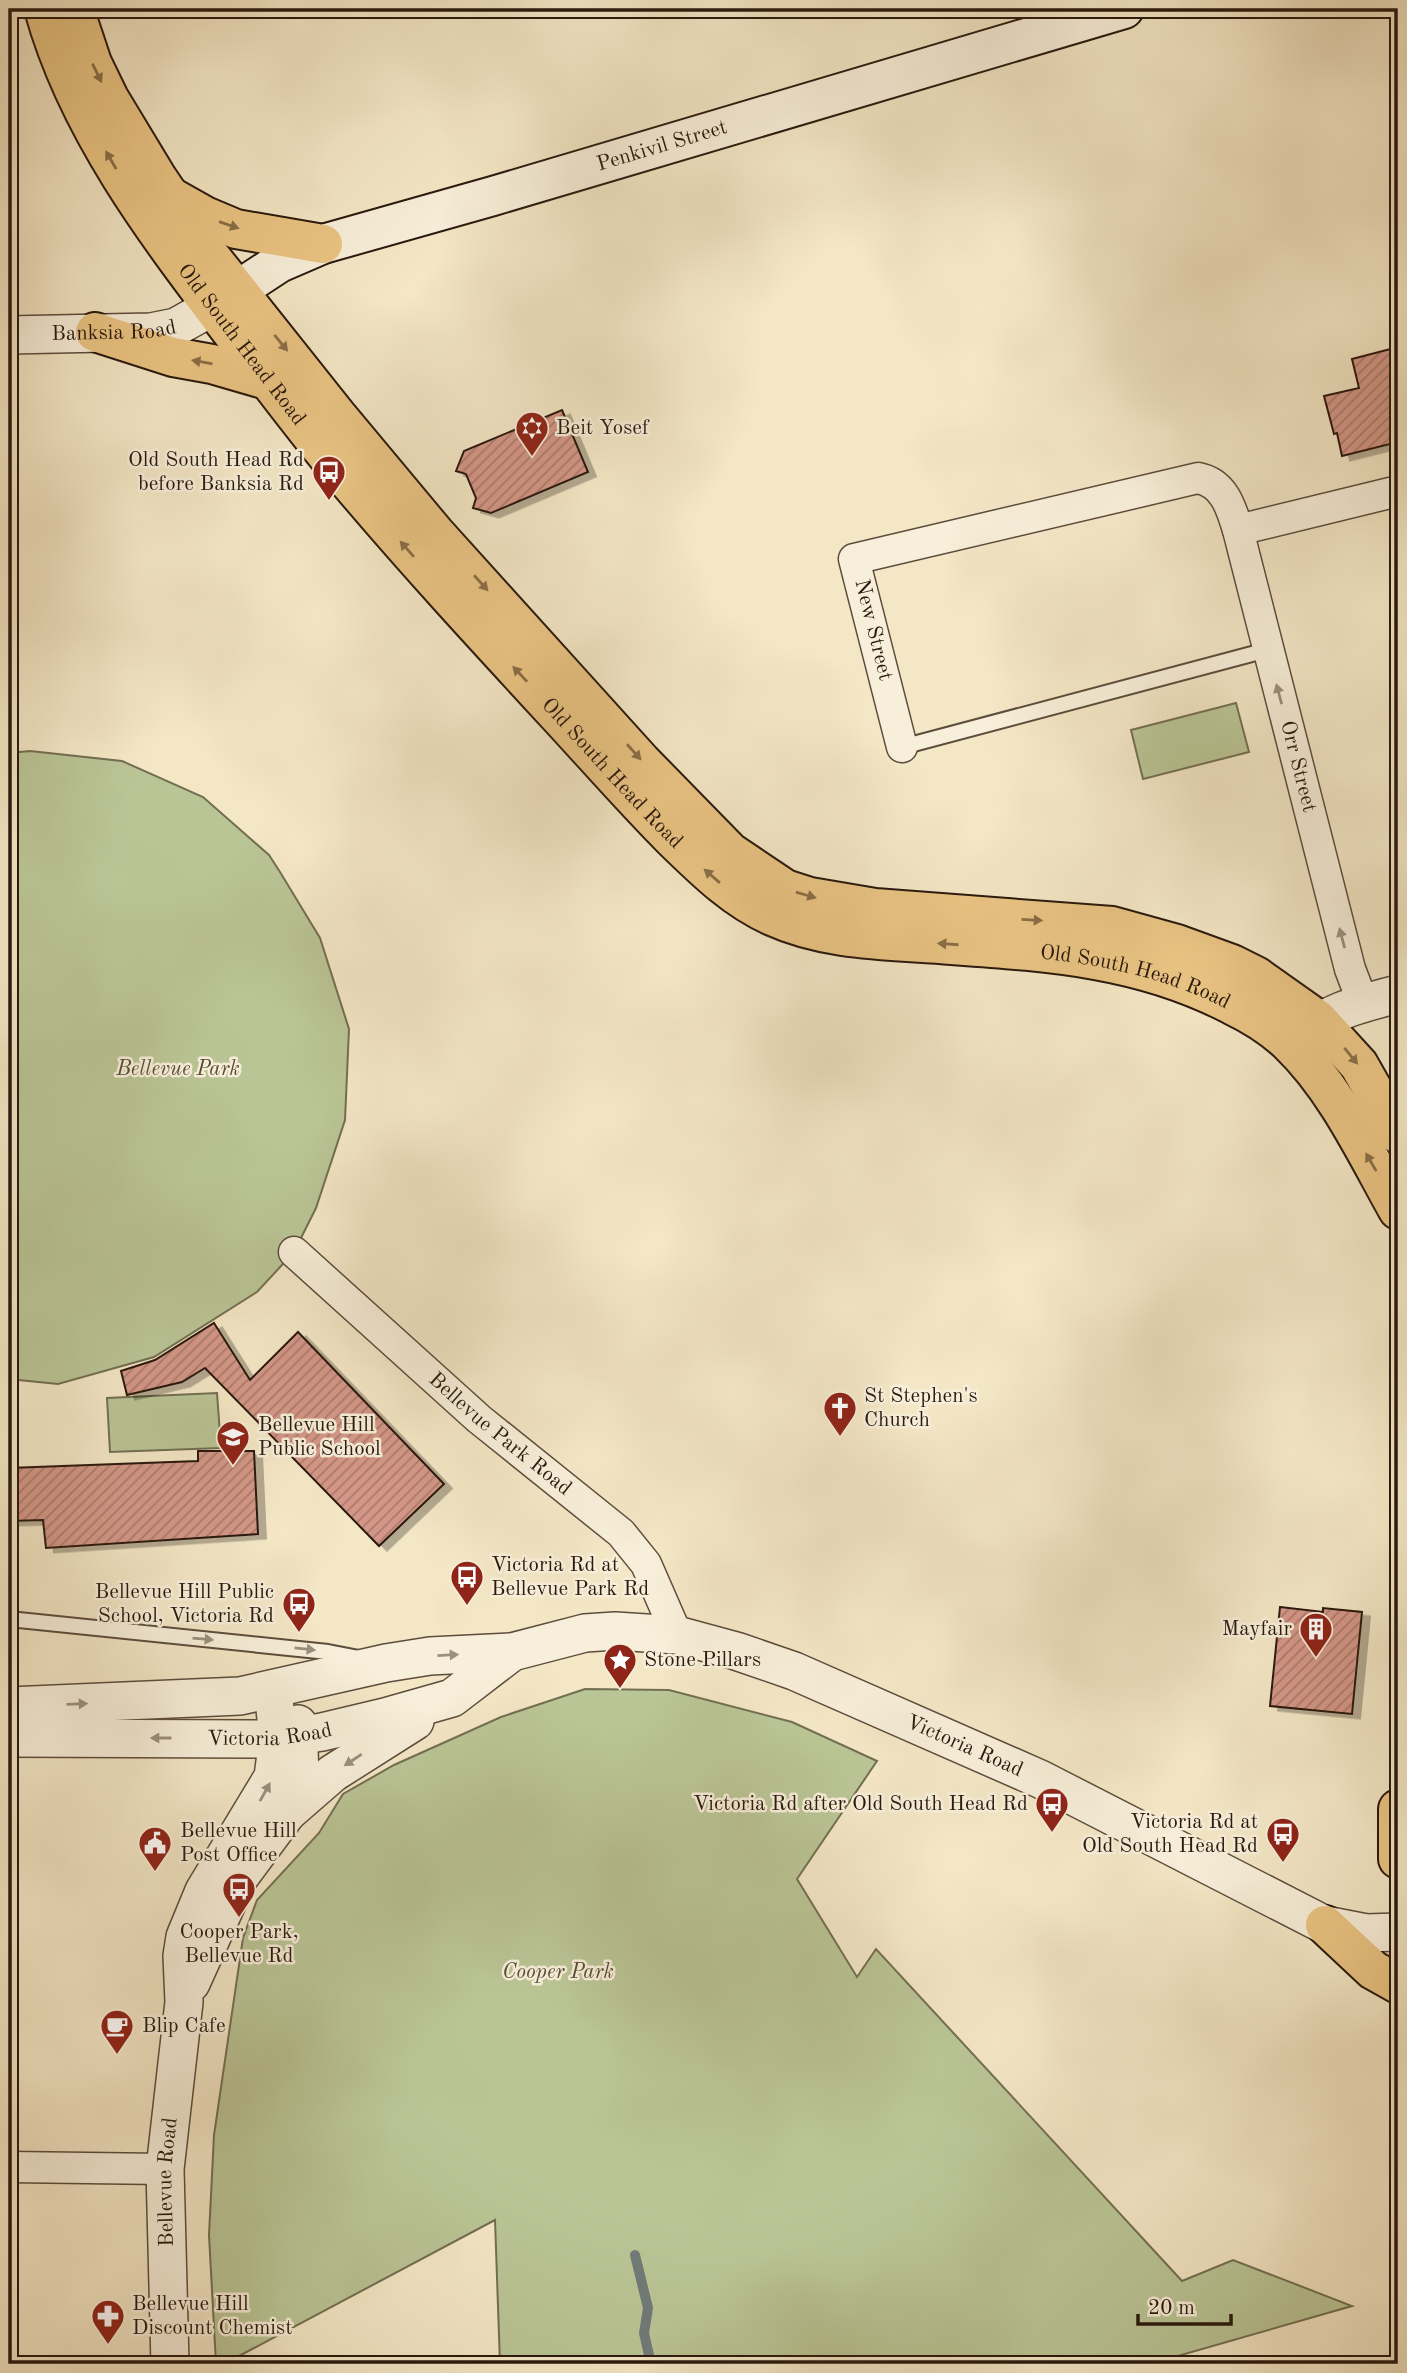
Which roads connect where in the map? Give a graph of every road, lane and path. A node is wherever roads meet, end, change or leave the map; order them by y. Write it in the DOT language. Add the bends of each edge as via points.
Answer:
graph roads {
  1 [pos="44,9"];
  2 [pos="74,9"];
  3 [pos="1106,11"];
  4 [pos="168,196"];
  5 [pos="323,244"];
  6 [pos="225,299"];
  7 [pos="95,332"];
  8 [pos="9,335"];
  9 [pos="267,380"];
  10 [pos="1398,491"];
  11 [pos="1238,530"];
  12 [pos="1267,650"];
  13 [pos="902,747"];
  14 [pos="1398,994"];
  15 [pos="1363,1003"];
  16 [pos="1304,1032"];
  17 [pos="1398,1135"];
  18 [pos="1398,1210"];
  19 [pos="294,1252"];
  20 [pos="9,1619"];
  21 [pos="677,1634"];
  22 [pos="512,1652"];
  23 [pos="386,1663"];
  24 [pos="284,1687"];
  25 [pos="452,1698"];
  26 [pos="9,1706"];
  27 [pos="9,1738"];
  28 [pos="289,1738"];
  29 [pos="1398,1809"];
  30 [pos="287,1813"];
  31 [pos="1398,1859"];
  32 [pos="1325,1925"];
  33 [pos="1398,1931"];
  34 [pos="1398,1984"];
  35 [pos="184,2002"];
  36 [pos="9,2167"];
  37 [pos="166,2169"];
  38 [pos="170,2364"];
  6 -- 1 [label="main road, Old South Head Road, one-way" via="148,217 89,121 66,75"];
  2 -- 4 [label="main road, Old South Head Road, one-way" via="109,98"];
  3 -- 5 [label="main road, Penkivil Street"];
  4 -- 5 [label="main road, one-way" via="236,229"];
  4 -- 6 [label="main road, Old South Head Road"];
  5 -- 6 [label="main road, Penkivil Street" via="279,263"];
  6 -- 7 [label="street, Banksia Road" via="176,327"];
  6 -- 9 [label="main road, Old South Head Road"];
  6 -- 16 [label="main road, Old South Head Road, one-way" via="339,418 435,533 698,821 755,870 785,889 853,905 1112,926 1177,944 1256,976"];
  7 -- 8 [label="street, Banksia Road"];
  9 -- 7 [label="main road, one-way"];
  16 -- 9 [label="main road, Old South Head Road, one-way" via="1264,1021 1173,978 1136,967 817,931 772,916 742,899 639,806 345,478"];
  10 -- 11 [label="street"];
  11 -- 12 [label="street, Orr Street"];
  11 -- 13 [label="street, New Street" via="1221,490 1198,478 854,559"];
  12 -- 13 [label="lane, New Street"];
  15 -- 12 [label="street, Orr Street, one-way" via="1350,969"];
  14 -- 15 [label="street"];
  15 -- 16 [label="street"];
  16 -- 17 [label="main road, Old South Head Road, one-way" via="1359,1065"];
  18 -- 16 [label="main road, Old South Head Road, one-way" via="1316,1073"];
  19 -- 21 [label="street, Bellevue Park Road" via="479,1419 621,1534 646,1564"];
  20 -- 23 [label="lane, one-way" via="328,1651"];
  21 -- 22 [label="street, Victoria Road" via="585,1633"];
  21 -- 32 [label="street, Victoria Road" via="794,1671 1040,1779"];
  23 -- 22 [label="street, Victoria Road, one-way"];
  22 -- 25 [label="street, Victoria Road"];
  23 -- 24 [label="street, Victoria Road"];
  26 -- 24 [label="street, Victoria Road, one-way" via="240,1696"];
  24 -- 28 [label="street, Bellevue Road"];
  25 -- 28 [label="street, Victoria Road"];
  25 -- 30 [label="street, one-way" via="333,1773"];
  28 -- 27 [label="street, Victoria Road, one-way"];
  28 -- 30 [label="street, Bellevue Road" via="300,1776"];
  35 -- 28 [label="street, Bellevue Road, one-way" via="185,1937 204,1891 273,1777"];
  29 -- 31 [label="main road"];
  30 -- 35 [label="street, Bellevue Road" via="238,1879"];
  32 -- 33 [label="street, Victoria Road" via="1366,1933"];
  32 -- 34 [label="main road" via="1373,1970"];
  35 -- 37 [label="street, Bellevue Road"];
  36 -- 37 [label="street"];
  37 -- 38 [label="street, Bellevue Road"];
}
